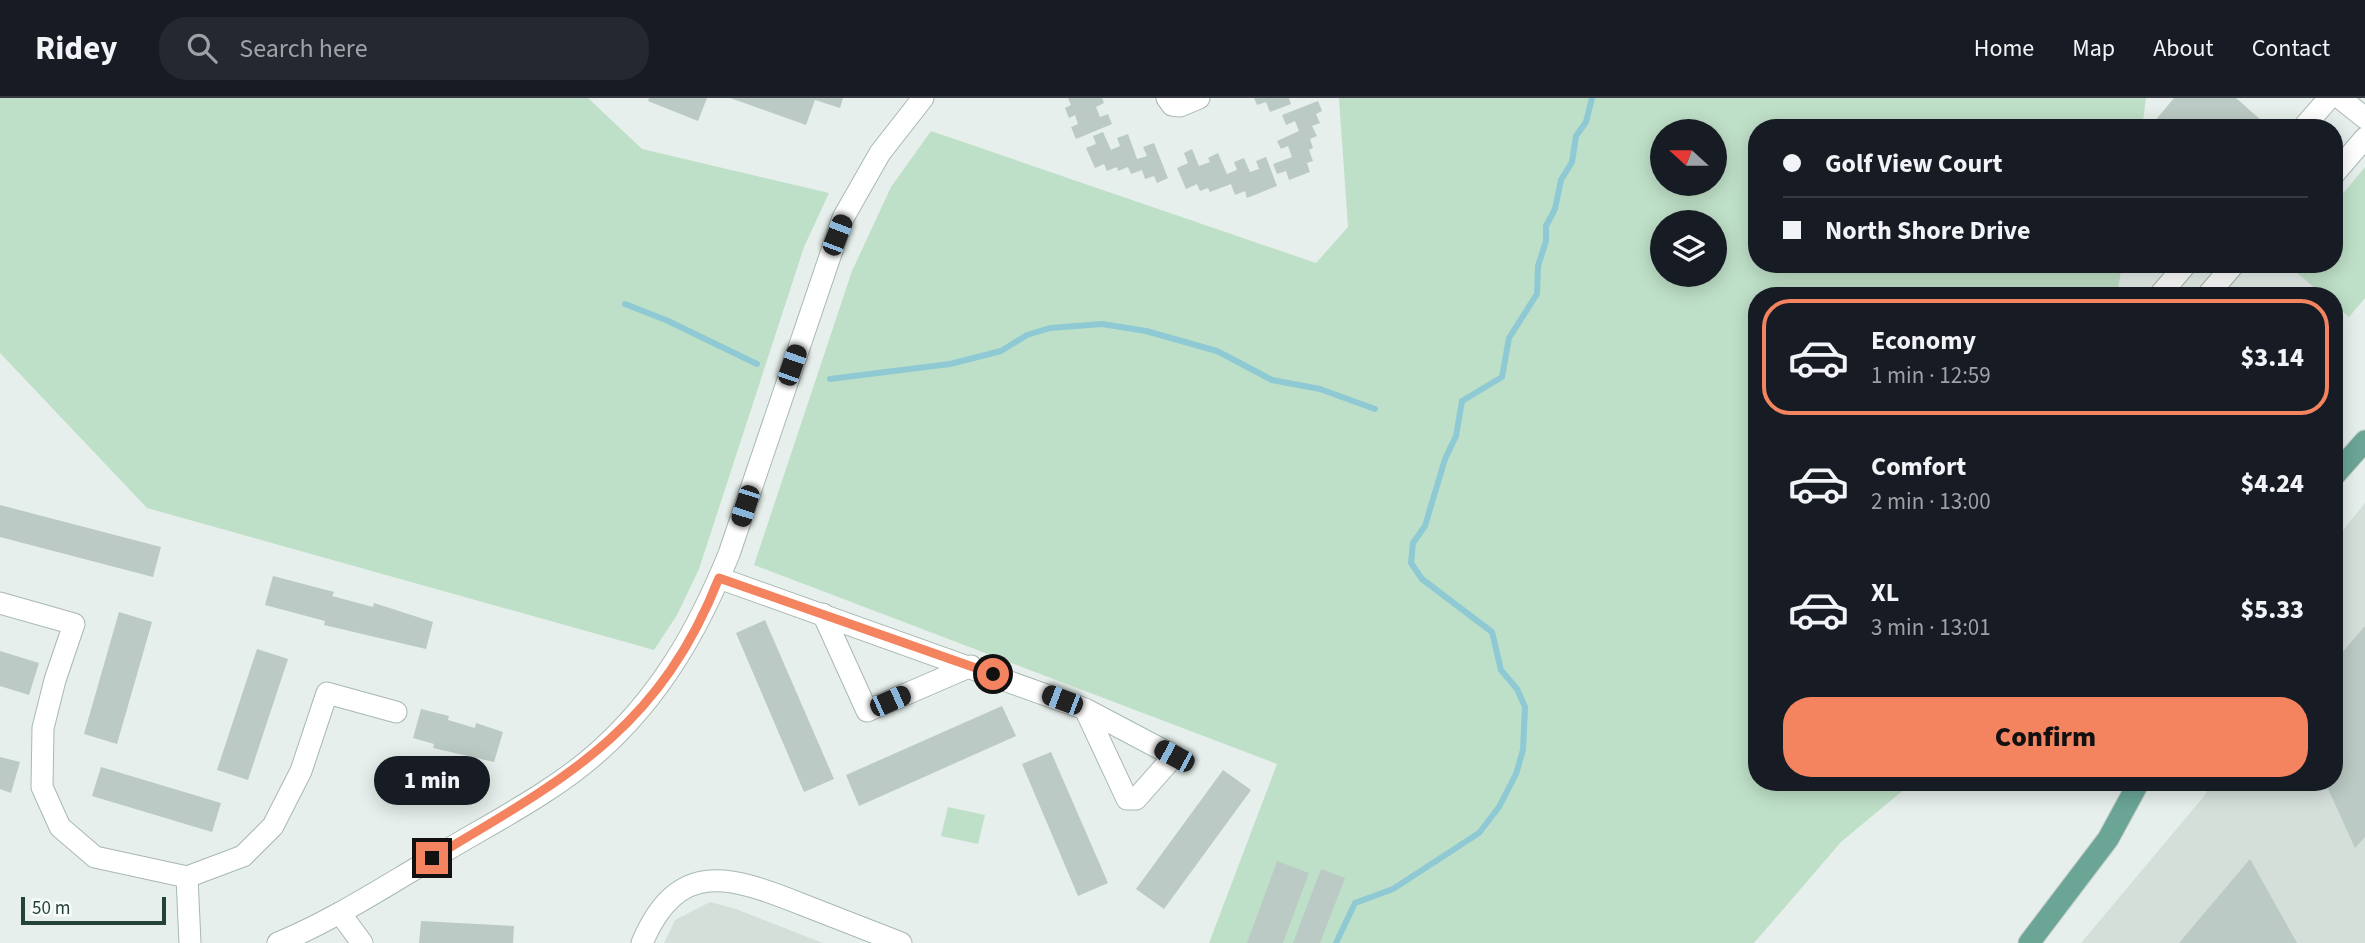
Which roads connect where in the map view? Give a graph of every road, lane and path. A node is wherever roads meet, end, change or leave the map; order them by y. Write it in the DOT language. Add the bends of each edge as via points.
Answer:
graph roads {
  1 [pos="923,98"];
  2 [pos="1167,98"];
  3 [pos="1199,98"];
  4 [pos="2329,98"];
  5 [pos="2340,98"];
  6 [pos="2365,118"];
  7 [pos="2311,119"];
  8 [pos="2365,138"];
  9 [pos="2343,164"];
  10 [pos="2178,273"];
  11 [pos="2226,273"];
  12 [pos="2167,287"];
  13 [pos="2215,287"];
  14 [pos="2365,441"];
  15 [pos="2343,467"];
  16 [pos="719,578"];
  17 [pos="0,603"];
  18 [pos="823,614"];
  19 [pos="971,666"];
  20 [pos="1085,709"];
  21 [pos="396,712"];
  22 [pos="2134,791"];
  23 [pos="187,877"];
  24 [pos="340,913"];
  25 [pos="190,943"];
  26 [pos="278,943"];
  27 [pos="362,943"];
  28 [pos="642,943"];
  29 [pos="901,943"];
  30 [pos="2029,943"];
  1 -- 16 [label="street" via="880,153 844,218"];
  2 -- 3 [label="street" via="1180,106"];
  4 -- 7 [label="street"];
  5 -- 6 [label="street"];
  8 -- 9 [label="street"];
  10 -- 12 [label="street"];
  11 -- 13 [label="street"];
  14 -- 15 [label="main road"];
  16 -- 18 [label="street"];
  16 -- 24 [label="street" via="685,650 659,687 598,752 547,790"];
  17 -- 23 [label="street" via="74,624 43,728 42,787 60,827 95,857"];
  18 -- 19 [label="street"];
  18 -- 19 [label="street" via="867,711"];
  19 -- 20 [label="street"];
  20 -- 20 [label="street" via="1127,799 1136,799 1174,756"];
  21 -- 23 [label="street" via="327,693 301,771 274,826 243,856"];
  22 -- 30 [label="main road" via="2108,839"];
  23 -- 25 [label="street"];
  24 -- 26 [label="street"];
  24 -- 27 [label="street"];
  28 -- 29 [label="street" via="664,903 680,890 716,879 748,883"];
}
